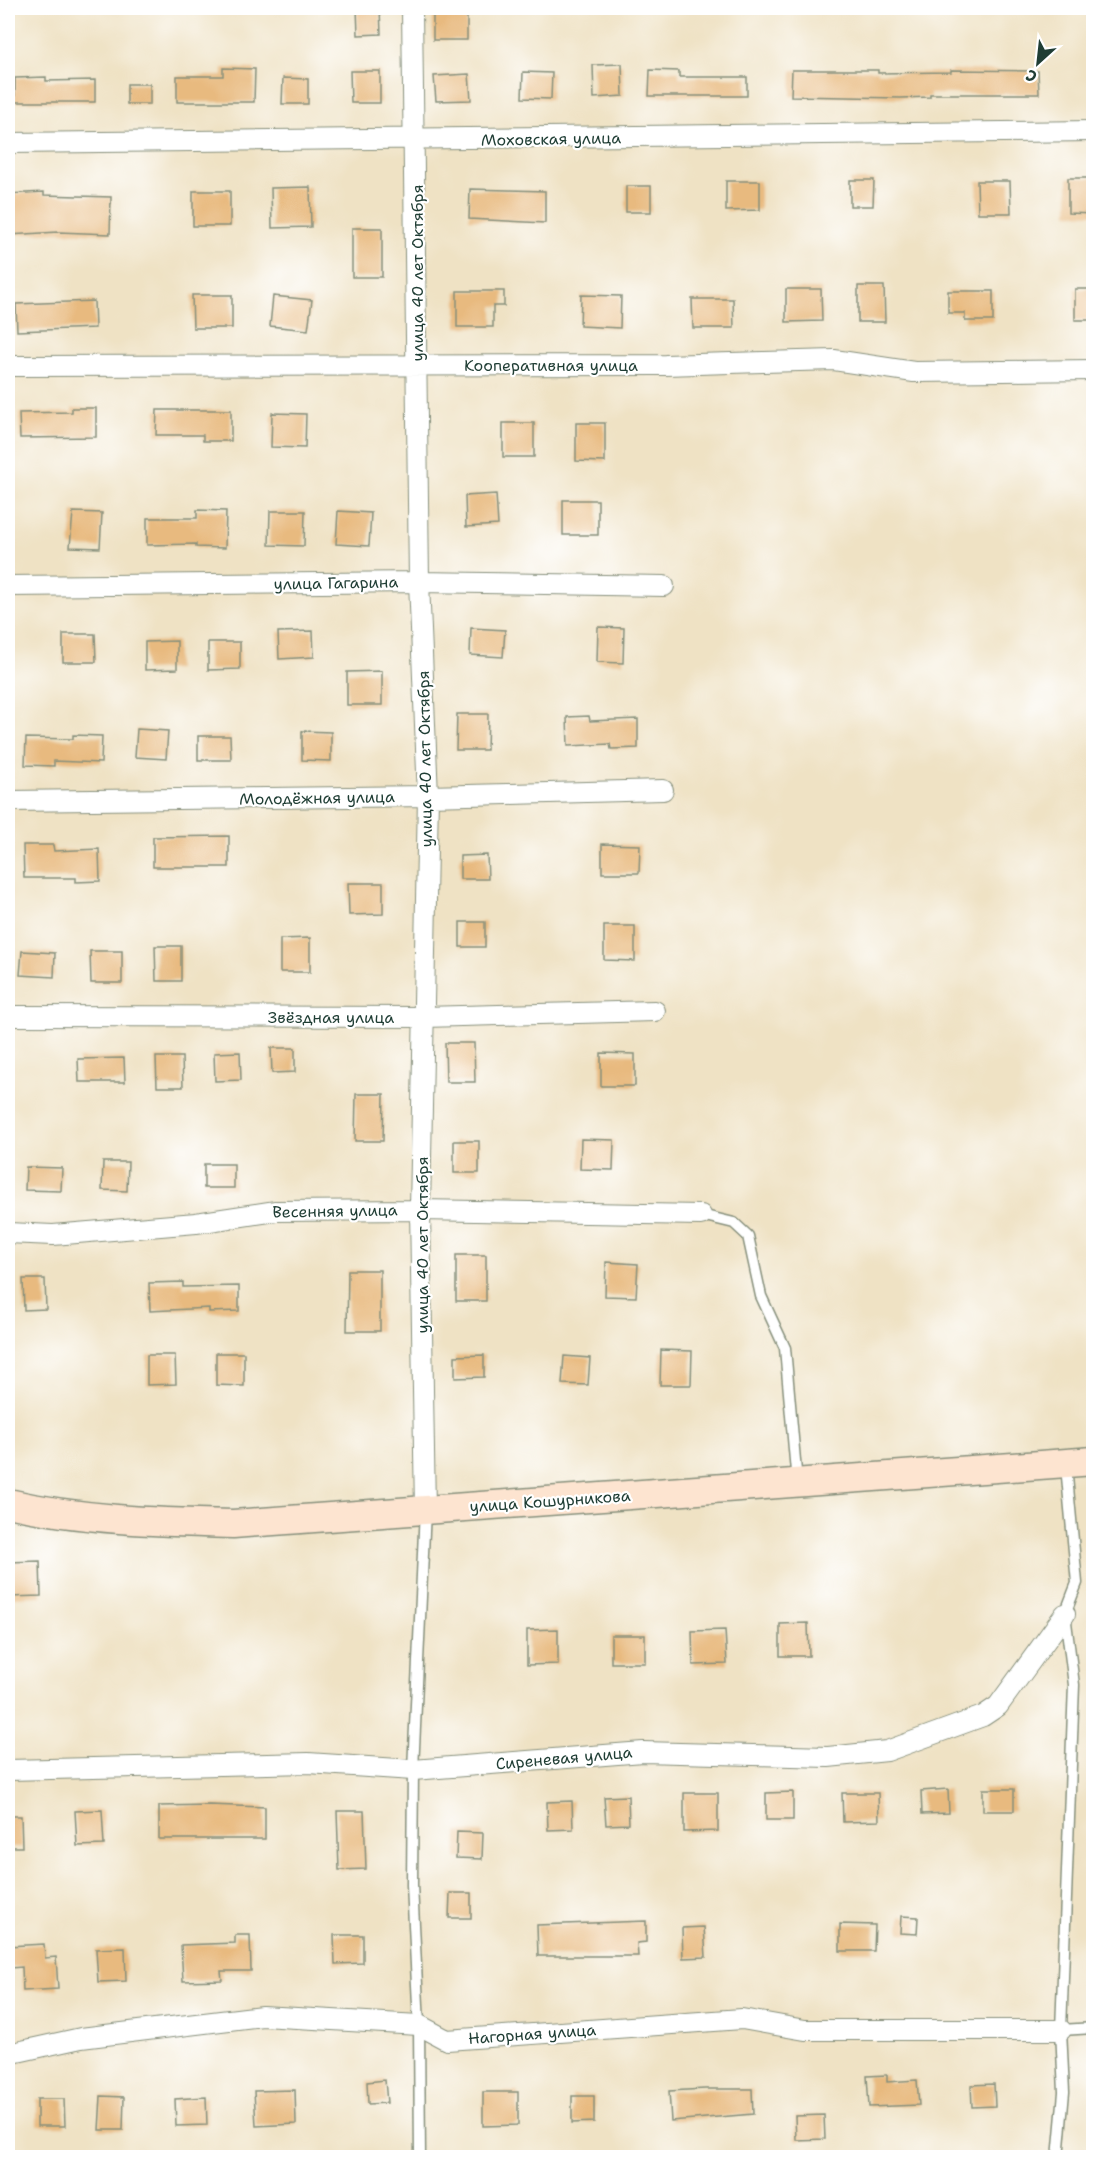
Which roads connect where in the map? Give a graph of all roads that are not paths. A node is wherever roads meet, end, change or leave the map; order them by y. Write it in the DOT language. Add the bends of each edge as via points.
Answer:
graph roads {
  1 [pos="412,8"];
  2 [pos="1094,131"];
  3 [pos="416,141"];
  4 [pos="8,143"];
  5 [pos="417,364"];
  6 [pos="8,366"];
  7 [pos="1094,370"];
  8 [pos="419,582"];
  9 [pos="8,586"];
  10 [pos="664,586"];
  11 [pos="663,790"];
  12 [pos="428,796"];
  13 [pos="8,801"];
  14 [pos="655,1011"];
  15 [pos="8,1016"];
  16 [pos="424,1017"];
  17 [pos="420,1210"];
  18 [pos="700,1215"];
  19 [pos="8,1233"];
  20 [pos="1080,1463"];
  21 [pos="797,1483"];
  22 [pos="8,1503"];
  23 [pos="426,1510"];
  24 [pos="1065,1614"];
  25 [pos="8,1770"];
  26 [pos="413,1770"];
  27 [pos="419,2025"];
  28 [pos="1094,2028"];
  29 [pos="1061,2030"];
  30 [pos="8,2054"];
  31 [pos="420,2157"];
  32 [pos="1058,2157"];
  1 -- 3 [label="street, улица 40 лет Октября"];
  2 -- 3 [label="street, Моховская улица"];
  3 -- 4 [label="street, Моховская улица"];
  3 -- 5 [label="street, улица 40 лет Октября"];
  5 -- 6 [label="street, Кооперативная улица"];
  5 -- 7 [label="street, Кооперативная улица" via="666,365 834,360 914,372"];
  5 -- 8 [label="street, улица 40 лет Октября"];
  8 -- 9 [label="street, улица Гагарина"];
  8 -- 10 [label="street, улица Гагарина"];
  8 -- 12 [label="street, улица 40 лет Октября"];
  11 -- 12 [label="street, Молодёжная улица"];
  12 -- 13 [label="street, Молодёжная улица"];
  12 -- 16 [label="street, улица 40 лет Октября"];
  14 -- 16 [label="street, Звёздная улица"];
  15 -- 16 [label="street, Звёздная улица"];
  16 -- 17 [label="street, улица 40 лет Октября"];
  17 -- 18 [label="street, Весенняя улица"];
  17 -- 19 [label="street, Весенняя улица" via="276,1211 196,1223 53,1235"];
  17 -- 23 [label="street, улица 40 лет Октября"];
  18 -- 21 [label="lane" via="734,1223 748,1236 761,1296 785,1348"];
  20 -- 21 [label="main road, улица Кошурникова"];
  20 -- 24 [label="lane" via="1077,1583"];
  21 -- 23 [label="main road, улица Кошурникова"];
  22 -- 23 [label="main road, улица Кошурникова" via="124,1522 222,1524"];
  23 -- 26 [label="lane"];
  24 -- 26 [label="street, Сиреневая улица" via="998,1706 983,1716 887,1751 828,1756 643,1752"];
  24 -- 29 [label="lane" via="1074,1685"];
  25 -- 26 [label="street, Сиреневая улица" via="308,1763"];
  26 -- 27 [label="lane" via="412,1885"];
  27 -- 29 [label="street, Нагорная улица" via="447,2040 742,2019 805,2030"];
  27 -- 30 [label="street, Нагорная улица" via="262,2016 81,2038"];
  27 -- 31 [label="lane"];
  28 -- 29 [label="lane"];
  29 -- 32 [label="lane" via="1064,2092"];
}
